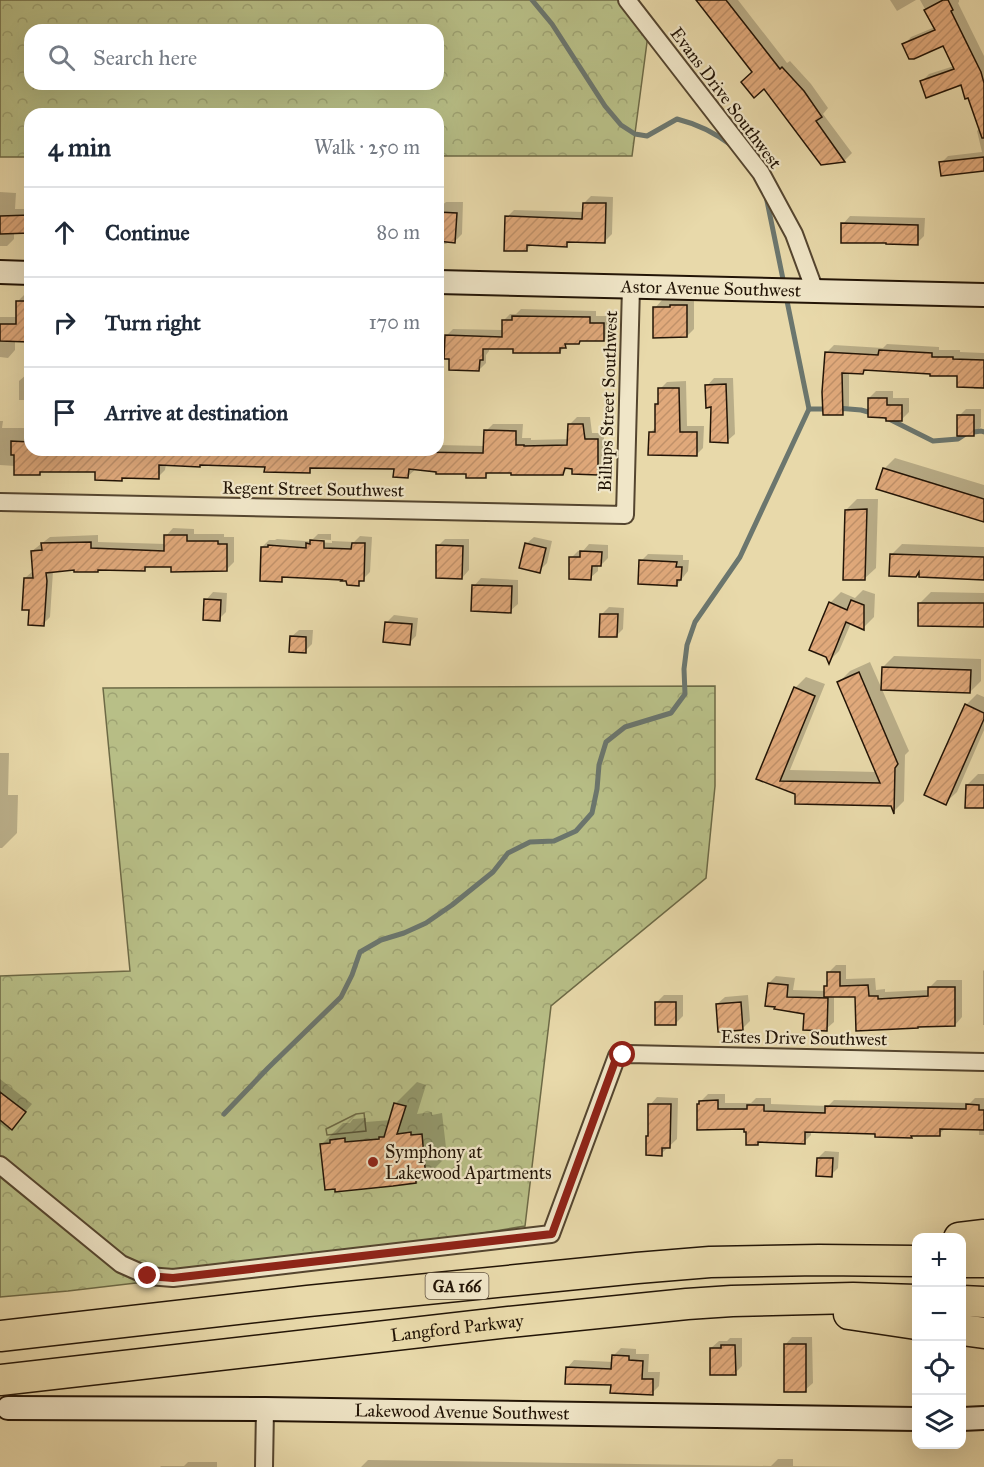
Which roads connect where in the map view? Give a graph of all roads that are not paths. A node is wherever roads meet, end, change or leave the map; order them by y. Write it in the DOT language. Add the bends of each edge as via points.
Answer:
graph roads {
  1 [pos="627,0"];
  2 [pos="0,272"];
  3 [pos="24,273"];
  4 [pos="444,282"];
  5 [pos="631,287"];
  6 [pos="815,291"];
  7 [pos="984,295"];
  8 [pos="0,502"];
  9 [pos="624,515"];
  10 [pos="984,1062"];
  11 [pos="0,1165"];
  12 [pos="984,1235"];
  13 [pos="966,1237"];
  14 [pos="912,1242"];
  15 [pos="912,1261"];
  16 [pos="710,1262"];
  17 [pos="966,1262"];
  18 [pos="984,1262"];
  19 [pos="912,1300"];
  20 [pos="732,1301"];
  21 [pos="966,1301"];
  22 [pos="984,1302"];
  23 [pos="912,1323"];
  24 [pos="966,1331"];
  25 [pos="984,1333"];
  26 [pos="0,1336"];
  27 [pos="0,1380"];
  28 [pos="8,1408"];
  29 [pos="265,1409"];
  30 [pos="984,1418"];
  31 [pos="912,1419"];
  32 [pos="966,1419"];
  33 [pos="264,1467"];
  1 -- 6 [label="street, Evans Drive Southwest" via="761,173 794,234"];
  2 -- 3 [label="street"];
  4 -- 5 [label="street, Astor Avenue Southwest"];
  5 -- 6 [label="street, Astor Avenue Southwest"];
  5 -- 9 [label="street, Billups Street Southwest"];
  6 -- 7 [label="street, Astor Avenue Southwest"];
  8 -- 9 [label="street, Regent Street Southwest"];
  10 -- 11 [label="street, Estes Drive Southwest" via="617,1056 552,1234 173,1278 148,1276 121,1264"];
  12 -- 13 [label="highway"];
  14 -- 16 [label="highway"];
  15 -- 16 [label="highway, GA 166"];
  16 -- 26 [label="highway, GA 166"];
  17 -- 18 [label="highway"];
  19 -- 20 [label="highway, Langford Parkway / GA 166"];
  20 -- 23 [label="highway"];
  20 -- 27 [label="highway, Langford Parkway / GA 166" via="508,1322"];
  21 -- 22 [label="highway"];
  24 -- 25 [label="highway"];
  28 -- 29 [label="street, Lakewood Avenue Southwest"];
  29 -- 31 [label="street, Lakewood Avenue Southwest"];
  29 -- 33 [label="street"];
  30 -- 32 [label="street"];
}
